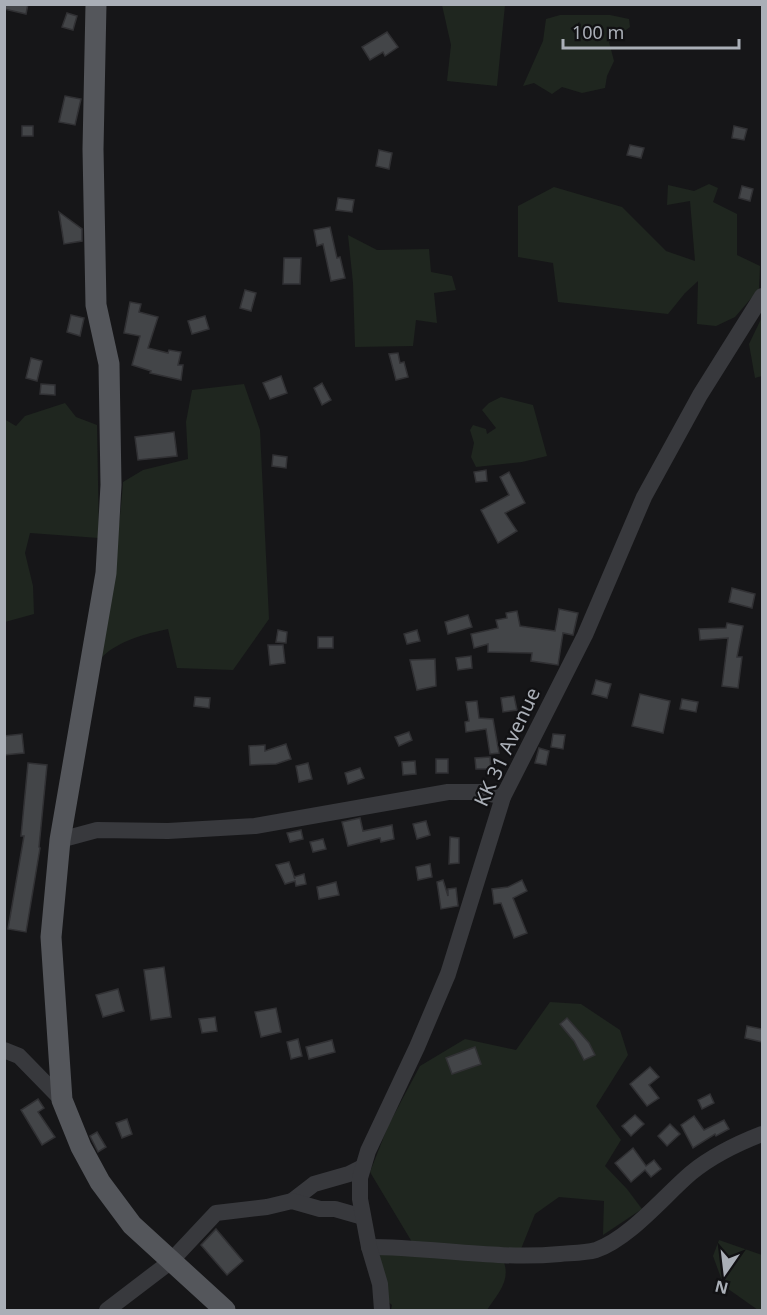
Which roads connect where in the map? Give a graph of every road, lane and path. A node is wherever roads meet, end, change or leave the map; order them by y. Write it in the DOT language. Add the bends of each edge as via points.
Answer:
graph roads {
  1 [pos="96,4"];
  2 [pos="762,296"];
  3 [pos="503,797"];
  4 [pos="60,840"];
  5 [pos="4,1050"];
  6 [pos="62,1100"];
  7 [pos="762,1134"];
  8 [pos="363,1167"];
  9 [pos="292,1201"];
  10 [pos="363,1217"];
  11 [pos="369,1247"];
  12 [pos="170,1262"];
  13 [pos="107,1311"];
  14 [pos="225,1311"];
  15 [pos="382,1311"];
  1 -- 4 [label="main road" via="96,305 109,364 111,485 106,573"];
  2 -- 3 [label="street, KK 31 Avenue" via="700,395 644,497 585,634"];
  3 -- 4 [label="street" via="482,792 448,792 255,826 97,831"];
  3 -- 8 [label="street, KK 31 Avenue" via="448,974"];
  4 -- 6 [label="main road" via="51,937"];
  5 -- 6 [label="street" via="19,1056"];
  6 -- 12 [label="main road" via="100,1182 132,1224"];
  7 -- 11 [label="street" via="712,1158 647,1215 596,1250 502,1256"];
  8 -- 9 [label="street" via="314,1184"];
  8 -- 10 [label="street, KK 31 Avenue"];
  9 -- 10 [label="street"];
  9 -- 12 [label="street" via="216,1214"];
  10 -- 11 [label="street, KK 31 Avenue"];
  11 -- 15 [label="street, KK 31 Avenue" via="380,1284"];
  12 -- 13 [label="street"];
  12 -- 14 [label="main road"];
}
